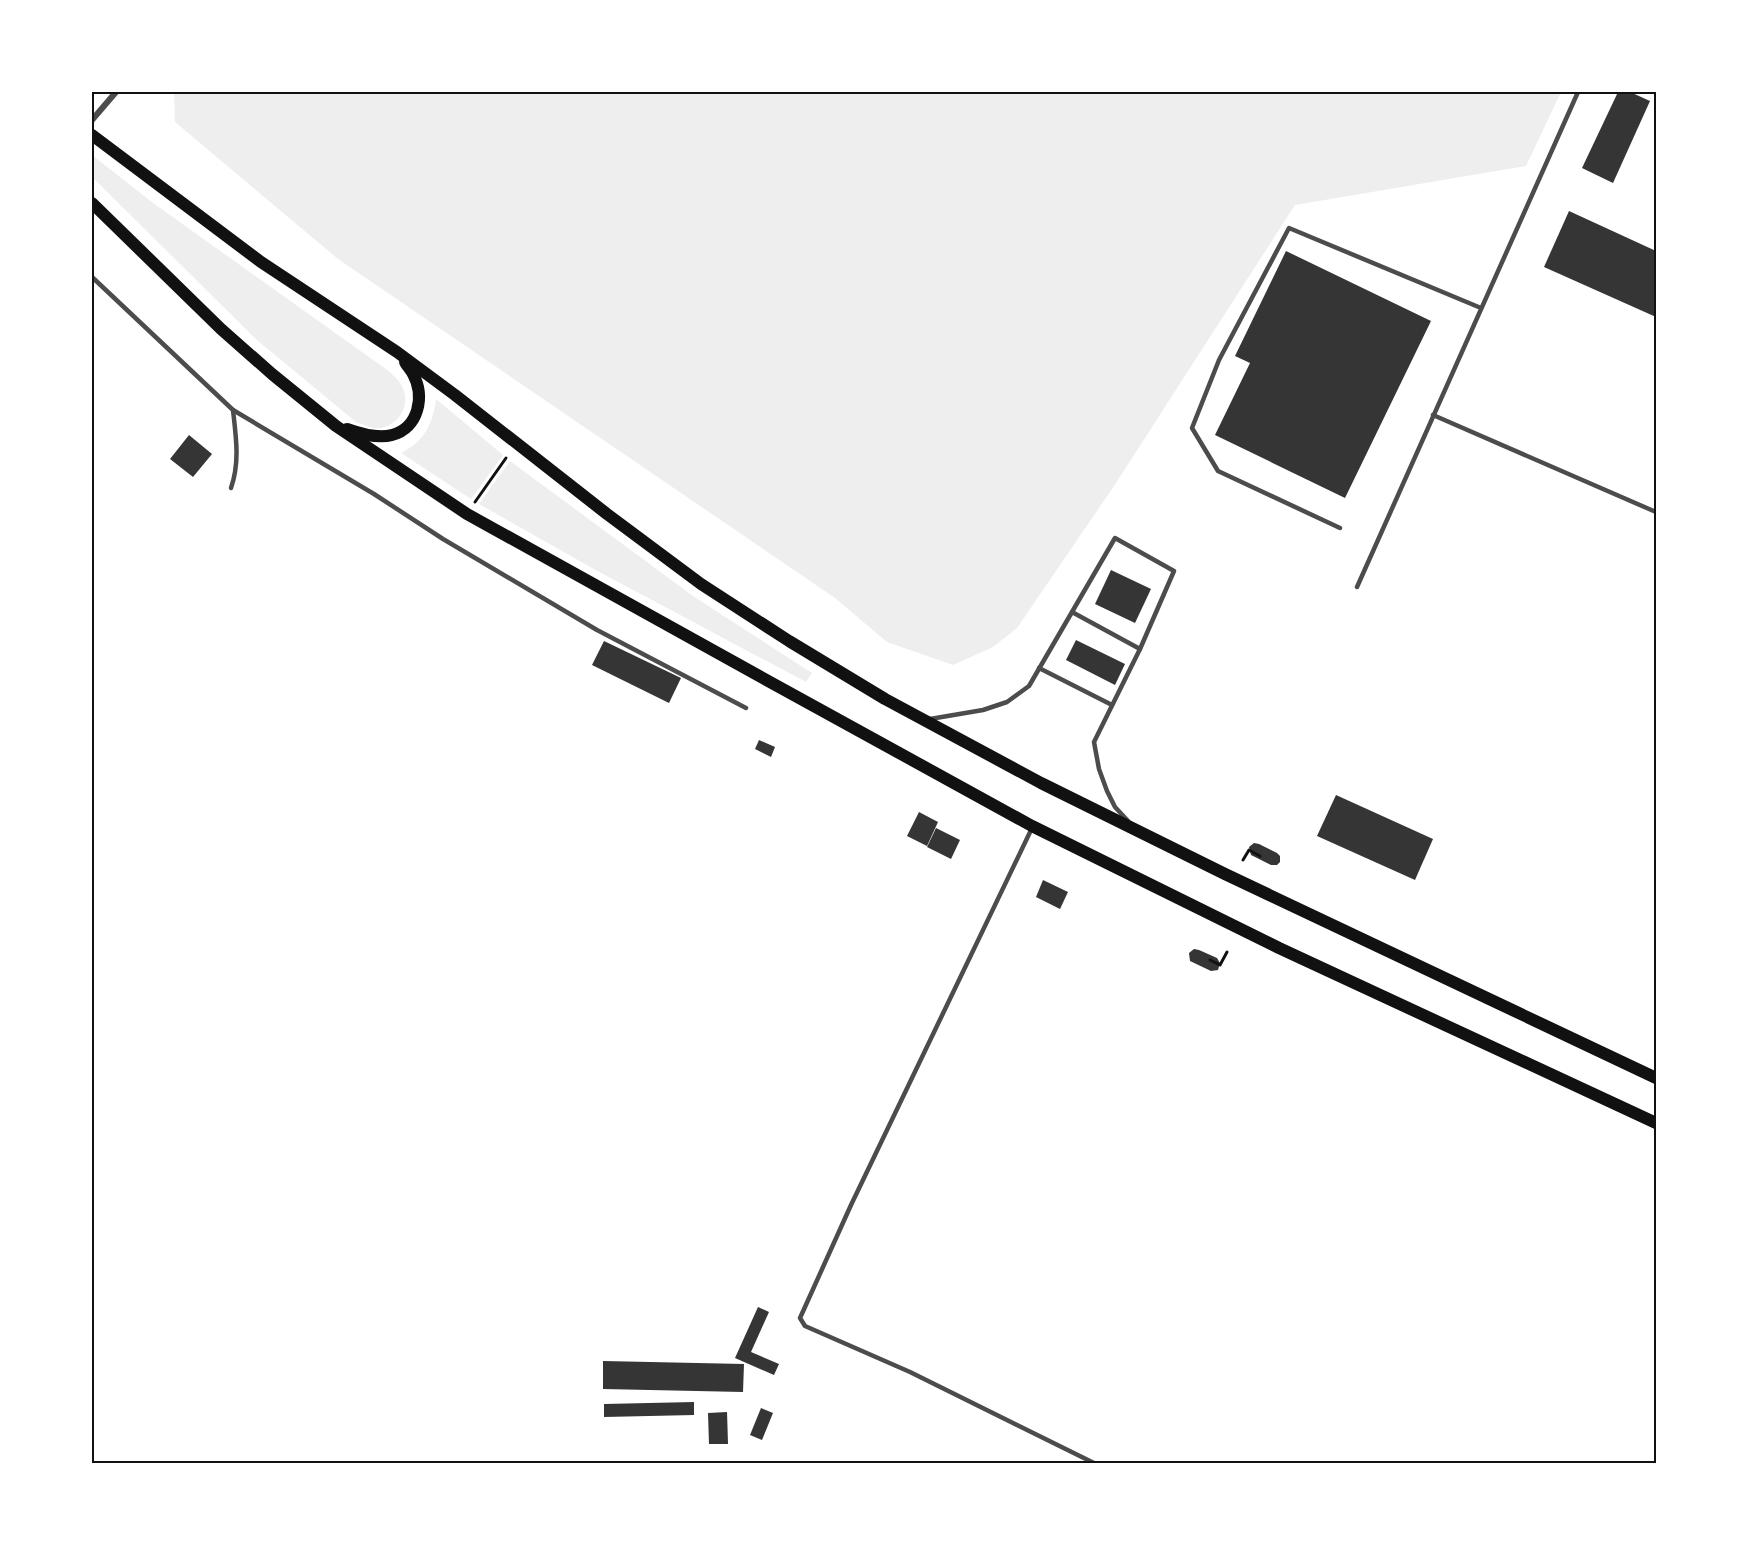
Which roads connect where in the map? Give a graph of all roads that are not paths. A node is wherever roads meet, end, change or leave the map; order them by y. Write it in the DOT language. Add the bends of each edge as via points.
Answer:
graph roads {
  1 [pos="116,92"];
  2 [pos="1578,92"];
  3 [pos="92,120"];
  4 [pos="92,135"];
  5 [pos="92,203"];
  6 [pos="92,277"];
  7 [pos="1481,308"];
  8 [pos="397,352"];
  9 [pos="233,410"];
  10 [pos="1433,415"];
  11 [pos="336,426"];
  12 [pos="231,488"];
  13 [pos="1656,512"];
  14 [pos="1340,528"];
  15 [pos="1357,587"];
  16 [pos="1072,612"];
  17 [pos="1140,649"];
  18 [pos="1039,668"];
  19 [pos="1112,705"];
  20 [pos="746,708"];
  21 [pos="924,720"];
  22 [pos="1032,826"];
  23 [pos="1136,829"];
  24 [pos="1656,1078"];
  25 [pos="1656,1123"];
  26 [pos="1096,1464"];
  1 -- 3 [label="street"];
  2 -- 7 [label="lane"];
  4 -- 8 [label="main road" via="261,262"];
  5 -- 11 [label="main road" via="221,329"];
  6 -- 9 [label="lane"];
  7 -- 10 [label="lane"];
  7 -- 14 [label="lane" via="1289,228 1220,360 1192,428 1218,471"];
  8 -- 11 [label="main road" via="418,388 417,414 411,423 391,436"];
  8 -- 21 [label="main road" via="701,584"];
  9 -- 12 [label="lane" via="237,471"];
  9 -- 20 [label="lane" via="587,624"];
  10 -- 13 [label="lane"];
  10 -- 15 [label="lane"];
  11 -- 22 [label="main road" via="477,520"];
  16 -- 17 [label="lane"];
  16 -- 17 [label="lane" via="1115,538 1174,571"];
  16 -- 18 [label="lane"];
  17 -- 19 [label="lane"];
  18 -- 19 [label="lane"];
  18 -- 21 [label="lane" via="1029,686 1007,702"];
  19 -- 23 [label="lane" via="1094,742 1099,769 1115,807"];
  21 -- 23 [label="main road"];
  22 -- 25 [label="main road" via="1279,948"];
  22 -- 26 [label="lane" via="800,1318 806,1326 910,1372"];
  23 -- 24 [label="main road"];
}
